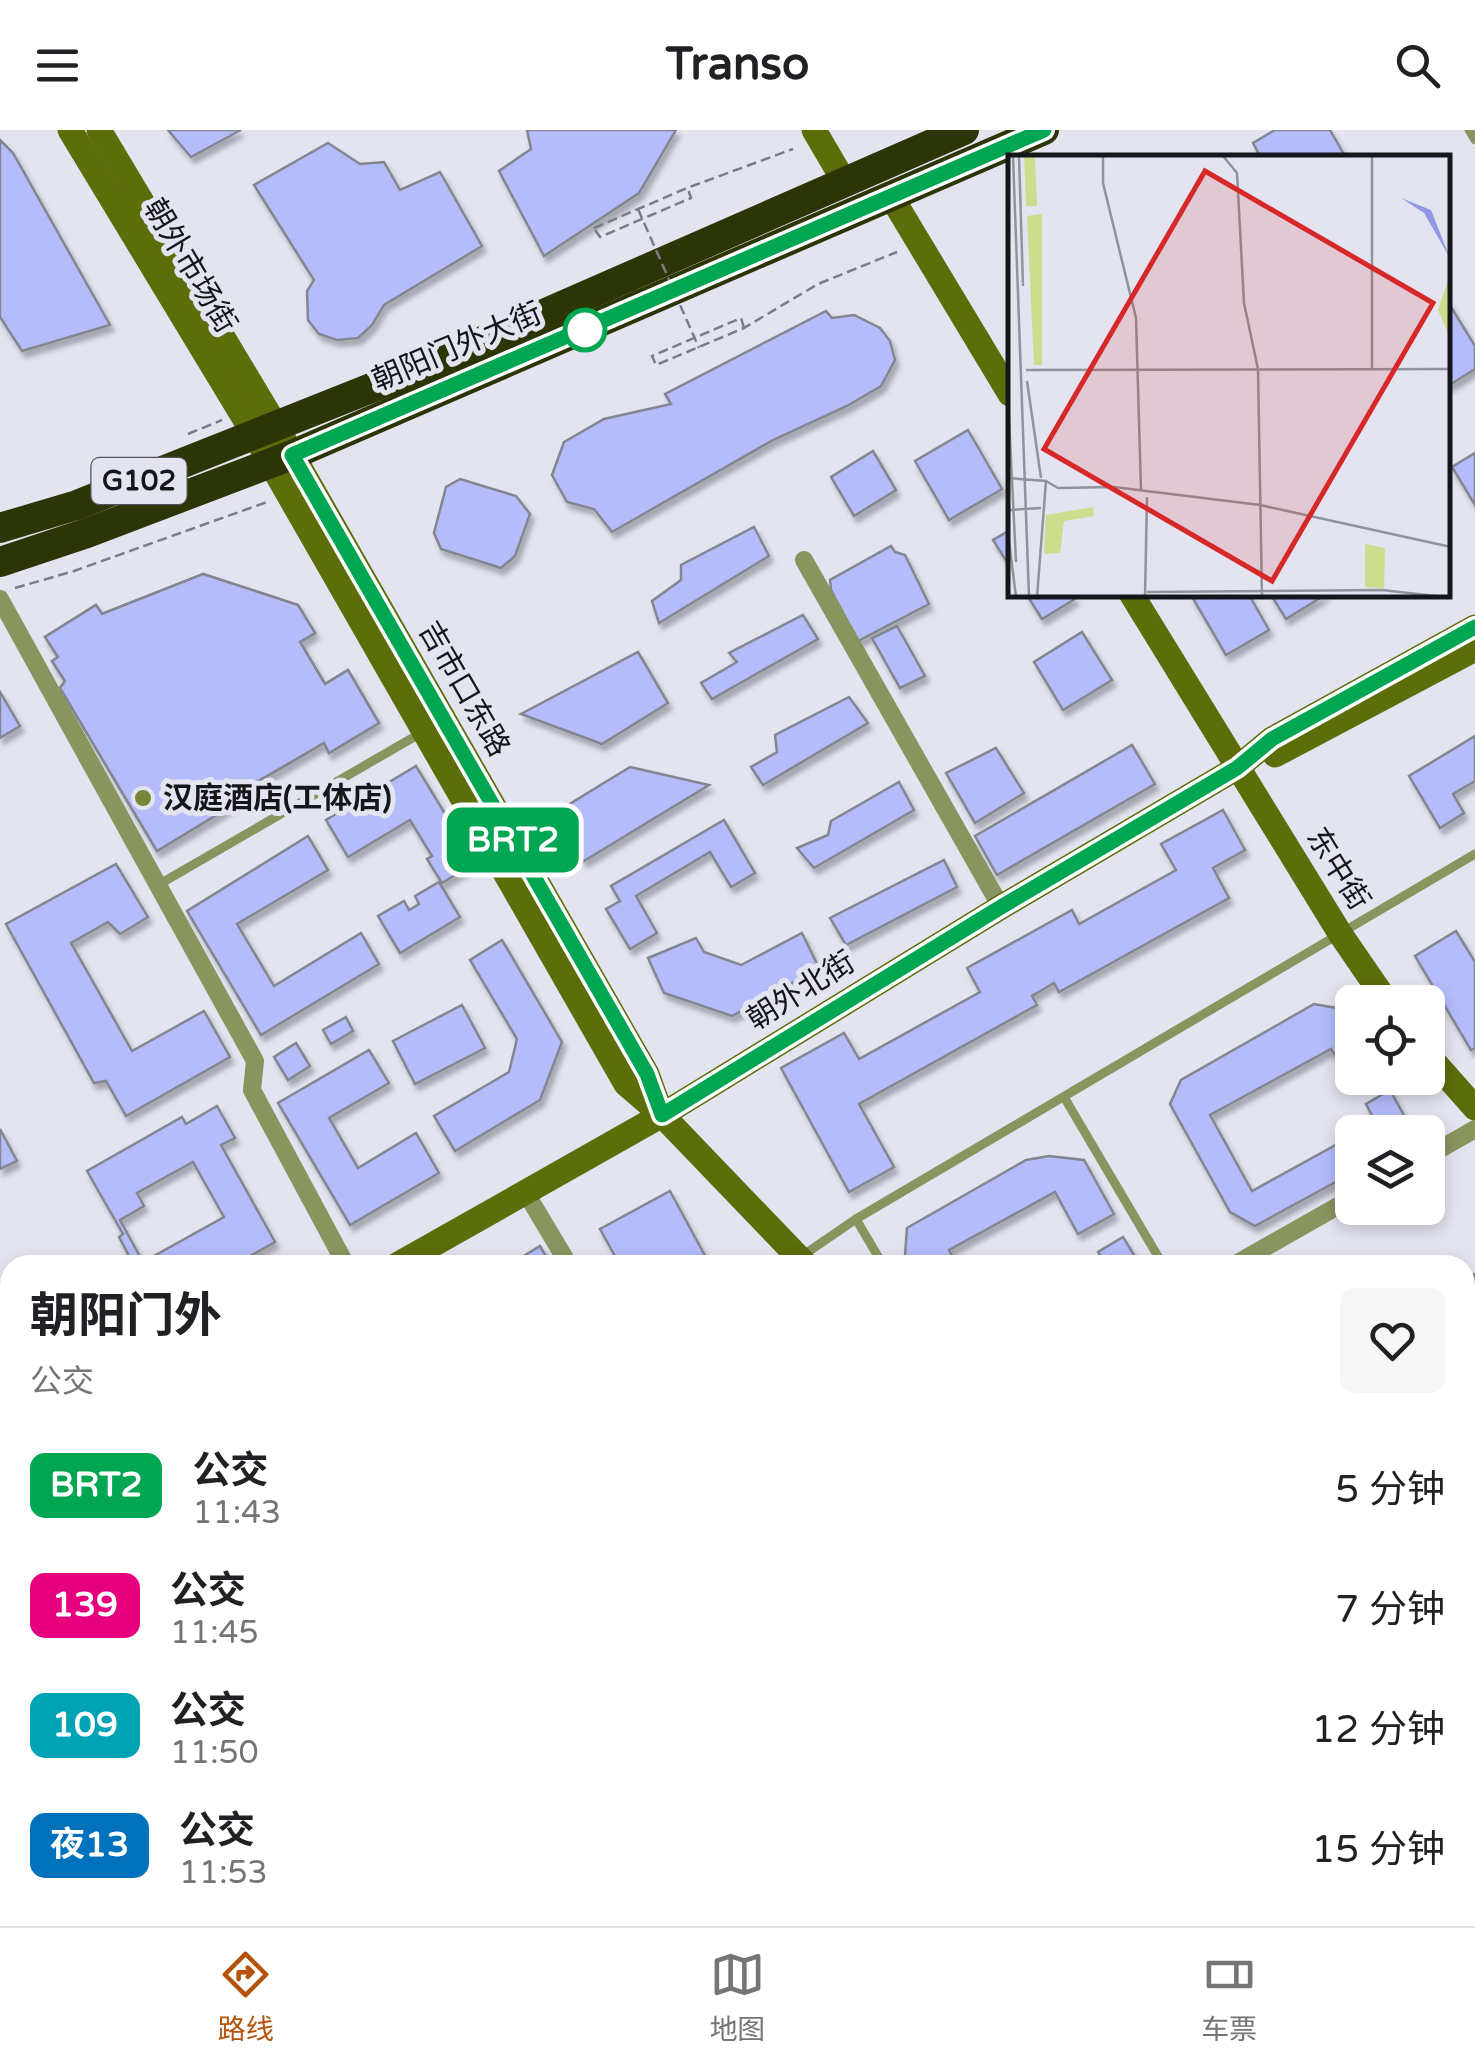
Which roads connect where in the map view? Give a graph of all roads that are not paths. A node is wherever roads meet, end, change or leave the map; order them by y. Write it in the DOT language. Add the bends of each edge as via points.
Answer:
graph roads {
  1 [pos="70,130"];
  2 [pos="99,130"];
  3 [pos="814,130"];
  4 [pos="964,130"];
  5 [pos="1044,130"];
  6 [pos="1469,130"];
  7 [pos="1475,140"];
  8 [pos="845,183"];
  9 [pos="892,198"];
  10 [pos="1008,391"];
  11 [pos="265,431"];
  12 [pos="281,460"];
  13 [pos="0,528"];
  14 [pos="804,560"];
  15 [pos="0,562"];
  16 [pos="0,595"];
  17 [pos="1134,598"];
  18 [pos="1475,627"];
  19 [pos="1475,649"];
  20 [pos="424,731"];
  21 [pos="1237,768"];
  22 [pos="1475,854"];
  23 [pos="158,885"];
  24 [pos="1001,907"];
  25 [pos="1341,935"];
  26 [pos="1376,985"];
  27 [pos="1445,1074"];
  28 [pos="1064,1097"];
  29 [pos="1475,1108"];
  30 [pos="662,1115"];
  31 [pos="1475,1129"];
  32 [pos="1445,1146"];
  33 [pos="526,1192"];
  34 [pos="1335,1208"];
  35 [pos="856,1219"];
  36 [pos="341,1255"];
  37 [pos="415,1255"];
  38 [pos="562,1255"];
  39 [pos="791,1255"];
  40 [pos="809,1255"];
  41 [pos="877,1255"];
  42 [pos="1157,1255"];
  43 [pos="1252,1255"];
  1 -- 11 [label="street, 朝外市场街"];
  2 -- 11 [label="street, 朝外市场街"];
  3 -- 8 [label="street"];
  4 -- 8 [label="highway, 朝阳门外大街 / G102"];
  5 -- 9 [label="highway, 朝阳门外大街 / G102"];
  6 -- 7 [label="lane"];
  8 -- 11 [label="highway, 朝阳门外大街 / G102"];
  9 -- 10 [label="street"];
  9 -- 12 [label="highway, 朝阳门外大街 / G102"];
  11 -- 12 [label="street"];
  11 -- 13 [label="highway, 朝阳门外大街 / G102" via="77,506"];
  12 -- 15 [label="highway, 朝阳门外大街 / G102"];
  12 -- 20 [label="street, 吉市口东路" via="288,494"];
  12 -- 30 [label="street, 吉市口东路" via="647,1074"];
  14 -- 24 [label="street"];
  16 -- 23 [label="street"];
  17 -- 21 [label="street, 东中街"];
  18 -- 21 [label="street, 朝外北街" via="1272,739"];
  19 -- 21 [label="street, 朝外北街" via="1282,753"];
  20 -- 23 [label="lane"];
  20 -- 30 [label="street, 吉市口东路" via="626,1084"];
  21 -- 24 [label="street, 朝外北街"];
  21 -- 25 [label="street, 东中街"];
  22 -- 25 [label="lane"];
  23 -- 36 [label="street" via="255,1061 252,1090"];
  24 -- 30 [label="street, 朝外北街"];
  25 -- 26 [label="street, 东中街"];
  25 -- 28 [label="lane"];
  27 -- 29 [label="street"];
  28 -- 35 [label="lane"];
  28 -- 42 [label="lane"];
  30 -- 33 [label="street, 朝外北街"];
  30 -- 39 [label="street, 吉市口东路"];
  31 -- 32 [label="street"];
  33 -- 37 [label="street, 朝外北街"];
  33 -- 38 [label="street"];
  34 -- 43 [label="street"];
  35 -- 40 [label="lane"];
  35 -- 41 [label="lane"];
}
